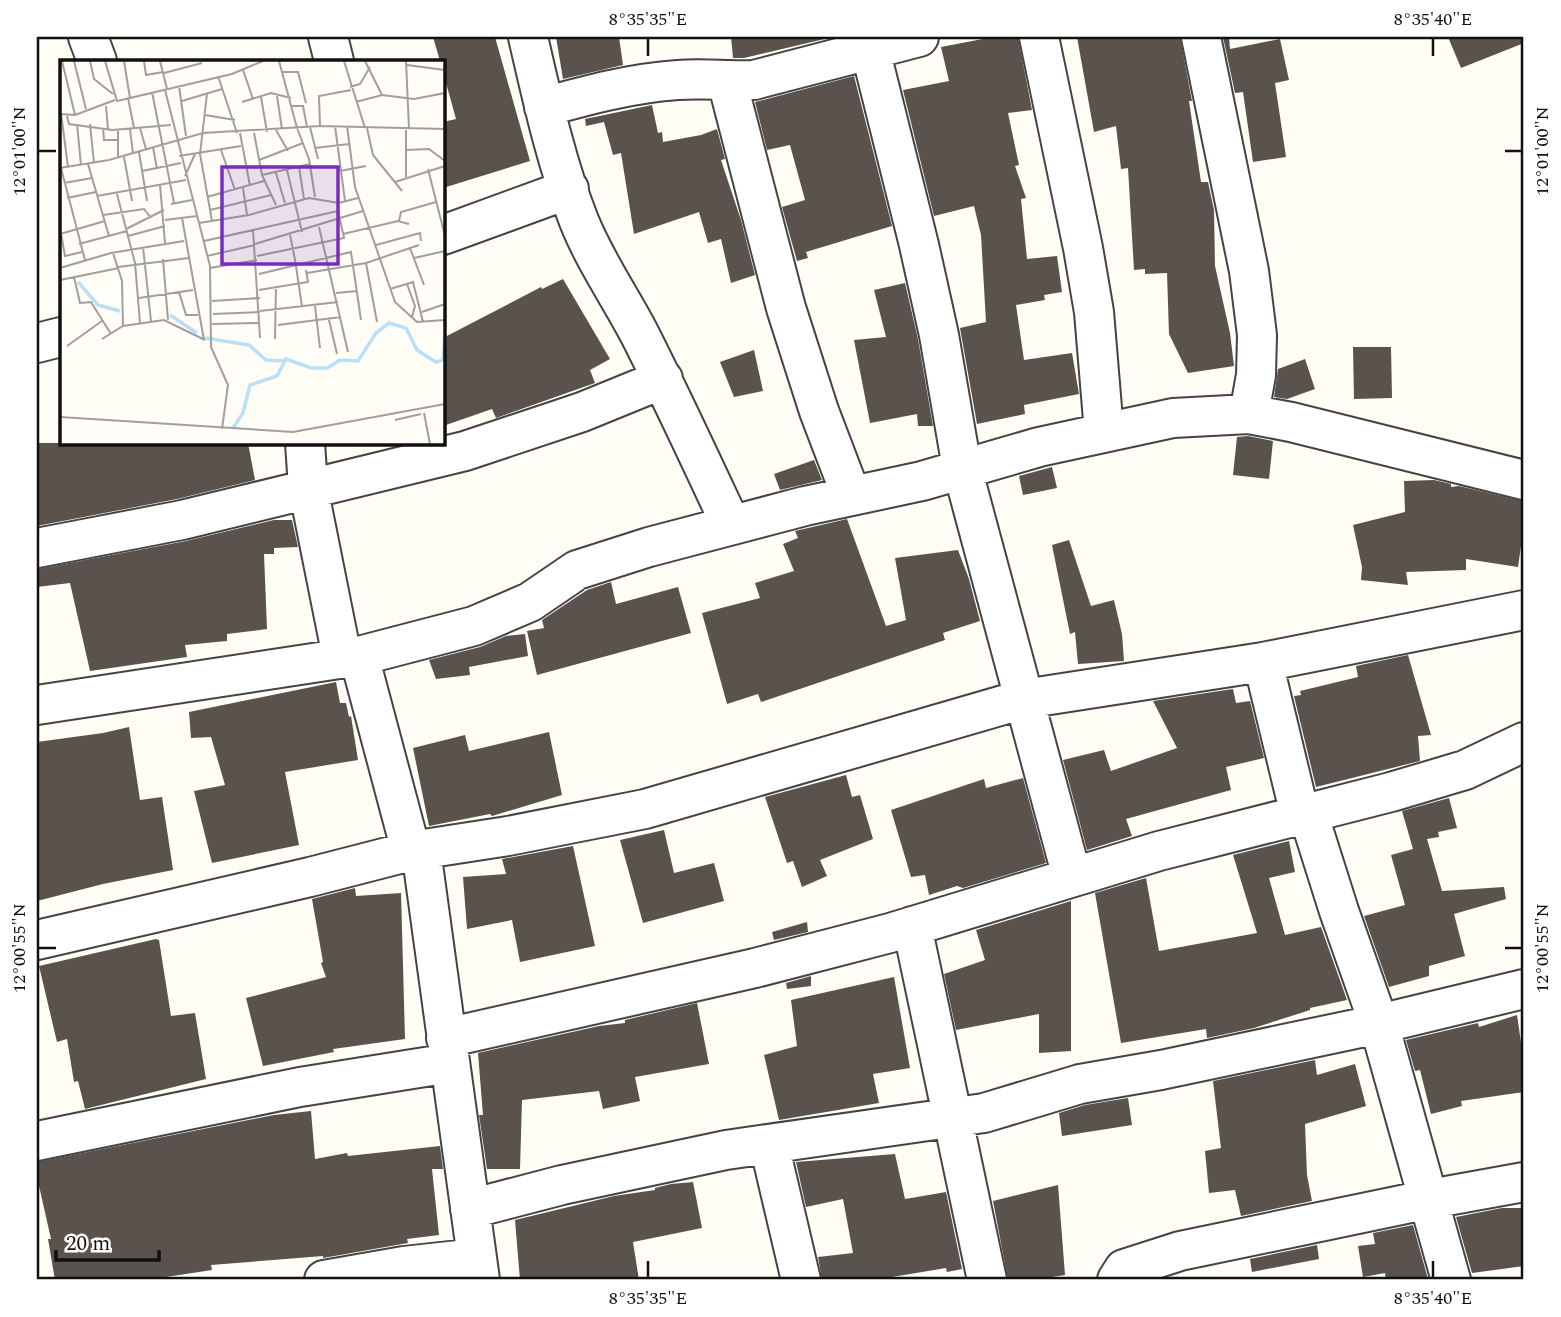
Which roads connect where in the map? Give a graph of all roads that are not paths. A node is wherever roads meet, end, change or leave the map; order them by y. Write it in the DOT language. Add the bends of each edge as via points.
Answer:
graph roads {
  1 [pos="89,37"];
  2 [pos="328,37"];
  3 [pos="528,37"];
  4 [pos="919,37"];
  5 [pos="1039,37"];
  6 [pos="1201,37"];
  7 [pos="870,49"];
  8 [pos="97,60"];
  9 [pos="334,60"];
  10 [pos="727,81"];
  11 [pos="544,107"];
  12 [pos="569,189"];
  13 [pos="444,235"];
  14 [pos="60,337"];
  15 [pos="37,343"];
  16 [pos="663,379"];
  17 [pos="1249,414"];
  18 [pos="1104,432"];
  19 [pos="305,444"];
  20 [pos="962,468"];
  21 [pos="1524,480"];
  22 [pos="308,487"];
  23 [pos="851,495"];
  24 [pos="731,525"];
  25 [pos="37,548"];
  26 [pos="1524,610"];
  27 [pos="350,657"];
  28 [pos="1263,662"];
  29 [pos="1024,699"];
  30 [pos="37,705"];
  31 [pos="1524,742"];
  32 [pos="1304,814"];
  33 [pos="416,850"];
  34 [pos="1072,877"];
  35 [pos="912,926"];
  36 [pos="37,940"];
  37 [pos="1524,989"];
  38 [pos="1379,1024"];
  39 [pos="448,1050"];
  40 [pos="954,1118"];
  41 [pos="37,1141"];
  42 [pos="769,1144"];
  43 [pos="1524,1182"];
  44 [pos="1430,1199"];
  45 [pos="470,1209"];
  46 [pos="479,1269"];
  47 [pos="324,1280"];
  48 [pos="801,1280"];
  49 [pos="987,1280"];
  50 [pos="1117,1280"];
  51 [pos="1451,1280"];
  1 -- 8 [label="street"];
  2 -- 9 [label="street"];
  3 -- 11 [label="street"];
  4 -- 7 [label="street"];
  5 -- 18 [label="street" via="1092,299"];
  6 -- 17 [label="street" via="1249,271 1257,335"];
  7 -- 10 [label="street" via="754,80"];
  7 -- 20 [label="street" via="933,309"];
  10 -- 11 [label="street" via="703,78 638,84"];
  10 -- 23 [label="street" via="786,307"];
  11 -- 12 [label="street"];
  12 -- 13 [label="street"];
  12 -- 16 [label="street" via="599,264"];
  14 -- 15 [label="street"];
  16 -- 22 [label="street" via="582,412 465,450"];
  16 -- 24 [label="street"];
  17 -- 18 [label="street" via="1173,418"];
  17 -- 21 [label="street"];
  18 -- 20 [label="street"];
  19 -- 22 [label="street"];
  20 -- 23 [label="street"];
  20 -- 29 [label="street"];
  22 -- 25 [label="street" via="182,520"];
  22 -- 27 [label="street"];
  23 -- 24 [label="street"];
  24 -- 27 [label="street" via="577,570 530,601 474,626"];
  26 -- 28 [label="street"];
  27 -- 30 [label="street"];
  27 -- 33 [label="street"];
  28 -- 29 [label="street"];
  28 -- 32 [label="street"];
  29 -- 33 [label="street" via="645,809"];
  29 -- 34 [label="street"];
  31 -- 32 [label="street" via="1465,770"];
  32 -- 34 [label="street"];
  32 -- 38 [label="street"];
  33 -- 36 [label="street"];
  33 -- 39 [label="street"];
  34 -- 35 [label="street"];
  35 -- 39 [label="street"];
  35 -- 40 [label="street"];
  37 -- 38 [label="street"];
  38 -- 40 [label="street" via="1080,1084"];
  38 -- 44 [label="street"];
  39 -- 41 [label="street" via="300,1087"];
  39 -- 45 [label="street"];
  40 -- 42 [label="street"];
  40 -- 49 [label="street"];
  42 -- 45 [label="street" via="562,1185"];
  42 -- 48 [label="street"];
  43 -- 44 [label="street"];
  44 -- 50 [label="street" via="1180,1251 1124,1269"];
  44 -- 51 [label="street"];
  45 -- 46 [label="street"];
  46 -- 47 [label="street" via="404,1266"];
}
